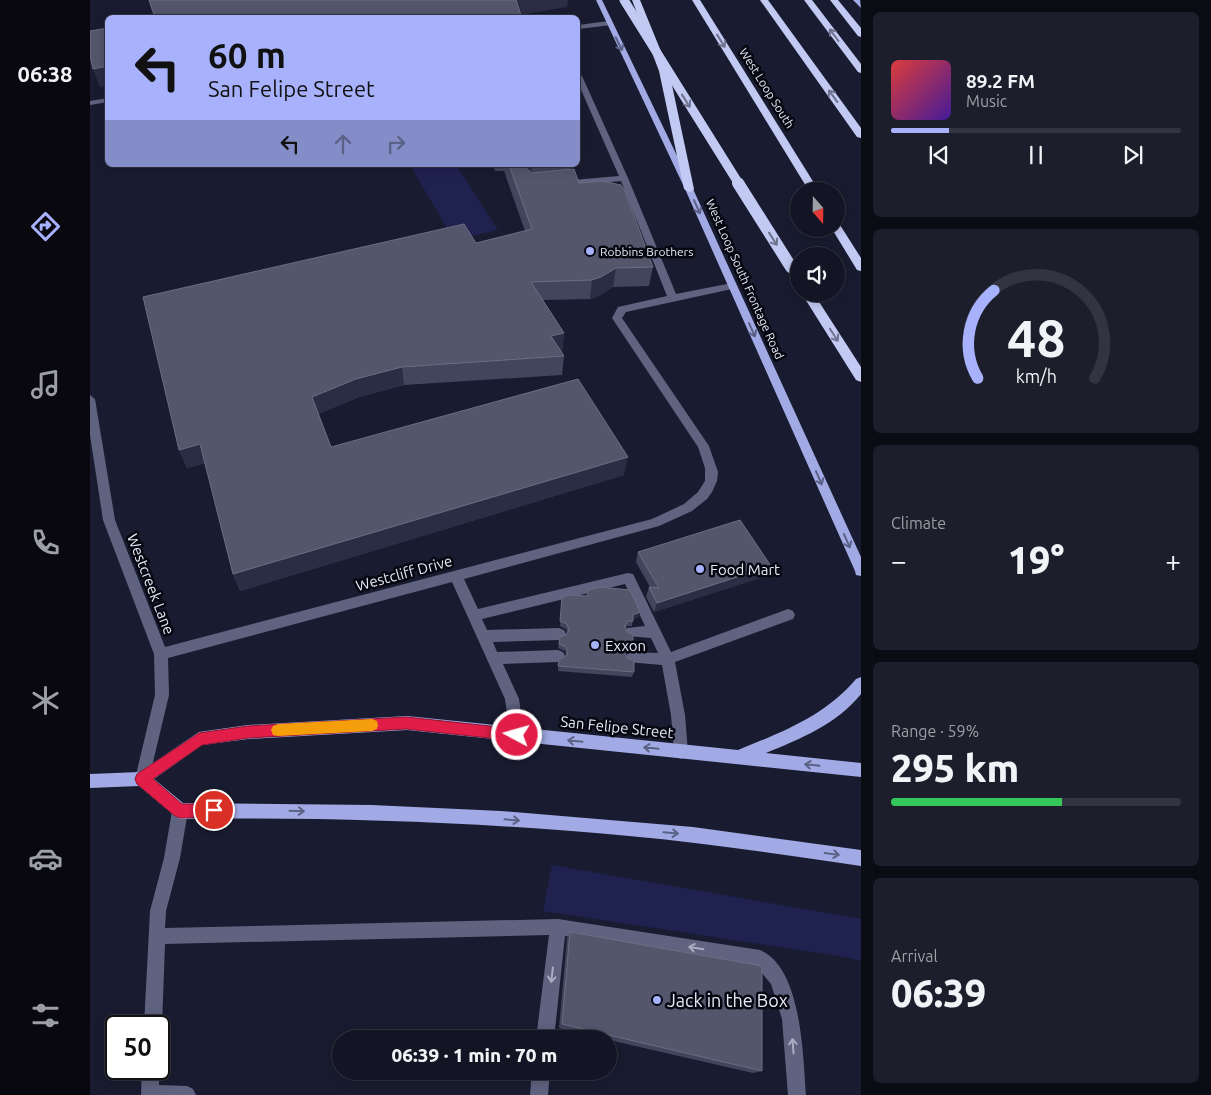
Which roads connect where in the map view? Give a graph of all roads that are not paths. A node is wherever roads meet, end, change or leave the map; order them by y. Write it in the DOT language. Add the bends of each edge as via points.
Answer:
graph roads {
  1 [pos="598,0"];
  2 [pos="624,0"];
  3 [pos="636,0"];
  4 [pos="696,0"];
  5 [pos="764,0"];
  6 [pos="808,0"];
  7 [pos="834,0"];
  8 [pos="856,0"];
  9 [pos="861,6"];
  10 [pos="610,23"];
  11 [pos="580,27"];
  12 [pos="861,34"];
  13 [pos="861,70"];
  14 [pos="580,80"];
  15 [pos="105,100"];
  16 [pos="90,103"];
  17 [pos="861,135"];
  18 [pos="624,178"];
  19 [pos="808,182"];
  20 [pos="550,185"];
  21 [pos="689,189"];
  22 [pos="843,238"];
  23 [pos="790,265"];
  24 [pos="861,267"];
  25 [pos="732,286"];
  26 [pos="673,298"];
  27 [pos="813,302"];
  28 [pos="861,377"];
  29 [pos="90,400"];
  30 [pos="861,571"];
  31 [pos="456,576"];
  32 [pos="476,615"];
  33 [pos="788,615"];
  34 [pos="632,632"];
  35 [pos="654,632"];
  36 [pos="559,634"];
  37 [pos="484,636"];
  38 [pos="161,654"];
  39 [pos="558,656"];
  40 [pos="495,658"];
  41 [pos="632,658"];
  42 [pos="668,659"];
  43 [pos="861,683"];
  44 [pos="517,735"];
  45 [pos="681,752"];
  46 [pos="737,757"];
  47 [pos="861,770"];
  48 [pos="142,779"];
  49 [pos="90,782"];
  50 [pos="180,811"];
  51 [pos="861,858"];
  52 [pos="558,927"];
  53 [pos="157,936"];
  54 [pos="153,1015"];
  55 [pos="546,1030"];
  56 [pos="151,1080"];
  57 [pos="540,1080"];
  58 [pos="150,1094"];
  59 [pos="187,1095"];
  60 [pos="539,1095"];
  61 [pos="797,1095"];
  1 -- 10 [label="main road, West Loop South Frontage Road"];
  2 -- 23 [label="highway, one-way, bridge"];
  3 -- 21 [label="highway" via="664,72"];
  4 -- 19 [label="highway, West Loop South, one-way"];
  17 -- 5 [label="highway, one-way"];
  13 -- 6 [label="highway, one-way"];
  7 -- 12 [label="highway"];
  8 -- 9 [label="main road"];
  10 -- 11 [label="street"];
  10 -- 21 [label="main road, West Loop South Frontage Road, one-way"];
  14 -- 18 [label="street"];
  15 -- 16 [label="street"];
  18 -- 20 [label="street"];
  18 -- 26 [label="street"];
  21 -- 25 [label="main road, West Loop South Frontage Road, one-way"];
  22 -- 24 [label="highway"];
  25 -- 26 [label="street"];
  25 -- 30 [label="main road, West Loop South Frontage Road, one-way"];
  26 -- 31 [label="street, Westcliff Drive" via="622,309 617,318 703,446 711,466 712,481 704,493 690,506 655,523"];
  27 -- 28 [label="highway, one-way"];
  29 -- 38 [label="street, Westcreek Lane" via="109,520"];
  31 -- 32 [label="street"];
  31 -- 38 [label="street, Westcliff Drive"];
  32 -- 35 [label="street" via="628,578"];
  32 -- 37 [label="street"];
  33 -- 42 [label="street"];
  34 -- 35 [label="street"];
  35 -- 42 [label="street"];
  36 -- 37 [label="street"];
  37 -- 40 [label="street"];
  38 -- 48 [label="street, Westcreek Lane" via="162,695"];
  39 -- 40 [label="street"];
  40 -- 44 [label="street" via="512,699"];
  41 -- 42 [label="street"];
  42 -- 45 [label="street"];
  43 -- 46 [label="main road" via="835,711 792,734"];
  45 -- 44 [label="main road, San Felipe Street, one-way"];
  44 -- 48 [label="main road, San Felipe Street" via="406,723 248,732 199,739"];
  45 -- 46 [label="main road, San Felipe Street"];
  47 -- 46 [label="main road, San Felipe Street, one-way"];
  48 -- 49 [label="main road"];
  48 -- 50 [label="main road"];
  50 -- 51 [label="main road, one-way" via="464,816 692,835"];
  50 -- 53 [label="street" via="158,911"];
  52 -- 53 [label="street"];
  52 -- 55 [label="street, one-way"];
  61 -- 52 [label="street, one-way" via="791,1019 778,979 760,958"];
  53 -- 54 [label="street"];
  56 -- 58 [label="street"];
  57 -- 60 [label="street"];
  58 -- 59 [label="street"];
}
